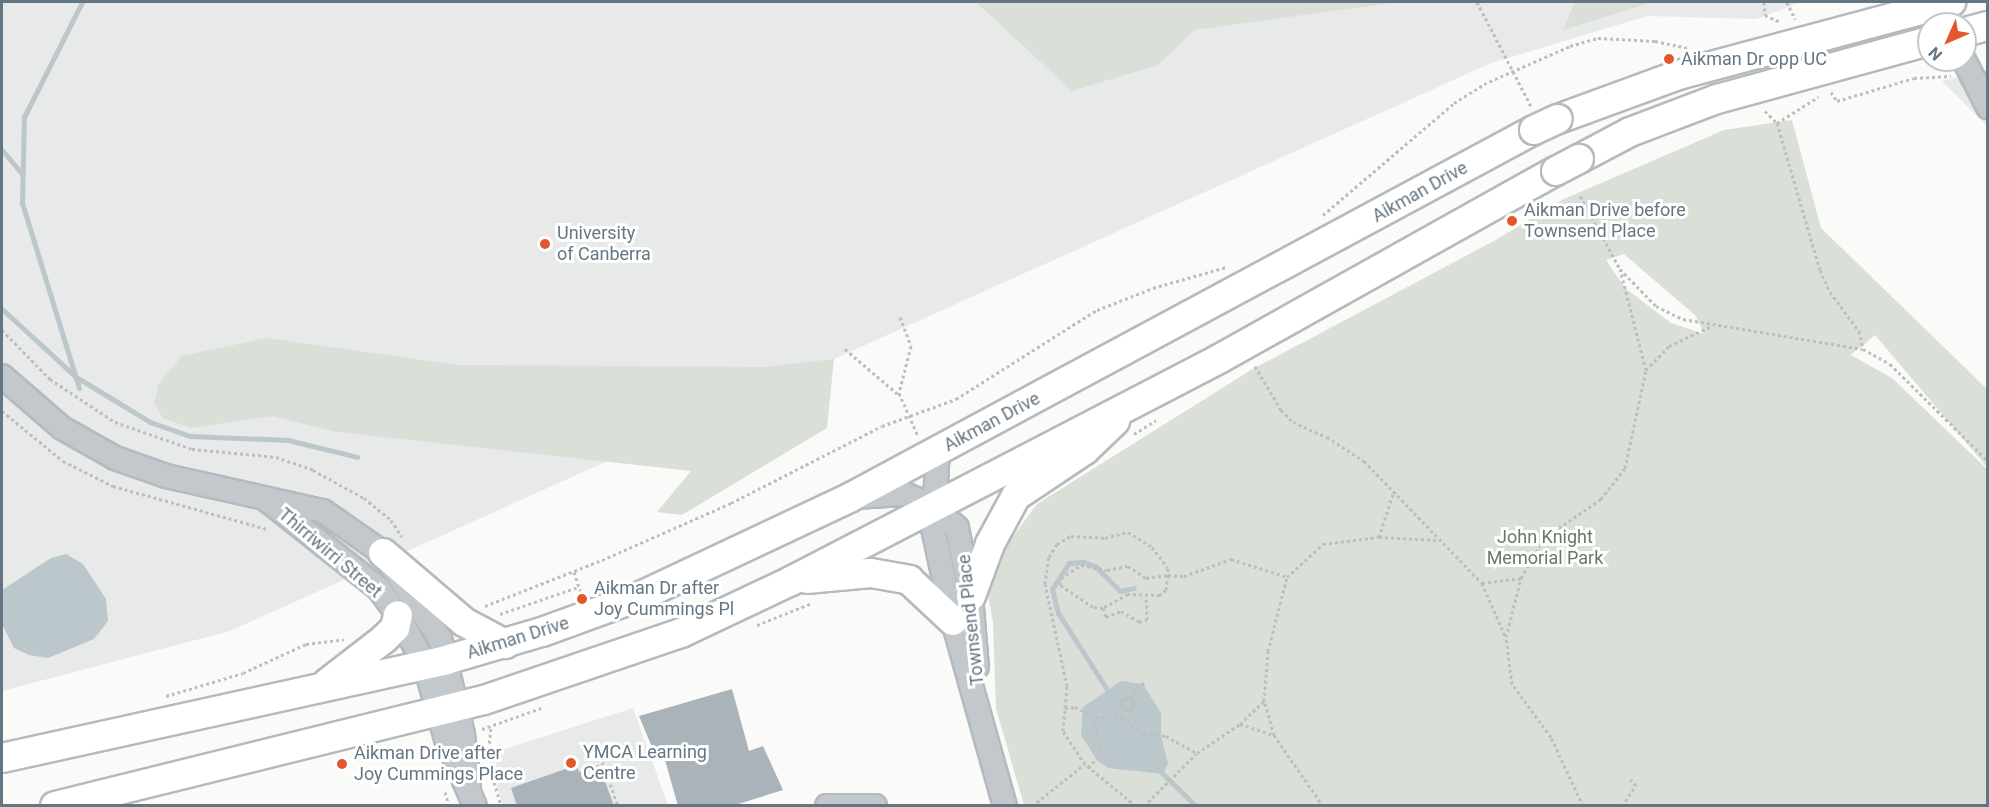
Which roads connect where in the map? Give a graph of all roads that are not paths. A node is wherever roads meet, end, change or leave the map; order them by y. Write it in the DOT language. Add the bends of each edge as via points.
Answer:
graph roads {
  1 [pos="1947,10"];
  2 [pos="1917,44"];
  3 [pos="1970,72"];
  4 [pos="1988,107"];
  5 [pos="2,376"];
  6 [pos="1136,401"];
  7 [pos="933,454"];
  8 [pos="262,496"];
  9 [pos="851,497"];
  10 [pos="932,506"];
  11 [pos="393,546"];
  12 [pos="791,581"];
  13 [pos="971,596"];
  14 [pos="398,615"];
  15 [pos="953,621"];
  16 [pos="505,644"];
  17 [pos="436,663"];
  18 [pos="321,688"];
  19 [pos="447,709"];
  20 [pos="980,710"];
  21 [pos="2,758"];
  22 [pos="472,795"];
  23 [pos="55,806"];
  24 [pos="828,806"];
  25 [pos="875,806"];
  26 [pos="1005,806"];
  1 -- 7 [label="main road, Aikman Drive" via="1678,75 1541,118"];
  2 -- 6 [label="main road" via="1717,99 1630,132"];
  3 -- 4 [label="street"];
  5 -- 8 [label="street, Thirriwirri Street" via="62,428 115,458 166,476"];
  6 -- 10 [label="main road"];
  6 -- 13 [label="main road" via="1085,450 1016,496 990,544"];
  7 -- 9 [label="main road, Aikman Drive"];
  7 -- 10 [label="street, Townsend Place"];
  8 -- 11 [label="street, Thirriwirri Street" via="323,511"];
  8 -- 14 [label="street, Thirriwirri Street" via="379,589"];
  9 -- 10 [label="street, Townsend Place" via="904,494"];
  9 -- 16 [label="main road, Aikman Drive" via="641,596"];
  10 -- 12 [label="main road"];
  10 -- 13 [label="street, Townsend Place" via="957,528"];
  10 -- 15 [label="street, Townsend Place"];
  11 -- 16 [label="main road" via="464,621"];
  11 -- 17 [label="street, Thirriwirri Street" via="430,618"];
  12 -- 15 [label="main road" via="871,573 909,580"];
  12 -- 19 [label="main road" via="681,633"];
  13 -- 20 [label="street, Townsend Place"];
  14 -- 17 [label="street, Thirriwirri Street"];
  14 -- 18 [label="main road" via="394,628 384,639"];
  15 -- 20 [label="street, Townsend Place"];
  16 -- 17 [label="main road, Aikman Drive"];
  17 -- 18 [label="main road, Aikman Drive"];
  17 -- 19 [label="street, Thirriwirri Street"];
  18 -- 21 [label="main road, Aikman Drive"];
  19 -- 22 [label="street, Thirriwirri Street"];
  19 -- 23 [label="main road"];
  20 -- 26 [label="street, Townsend Place"];
  24 -- 25 [label="street"];
}
